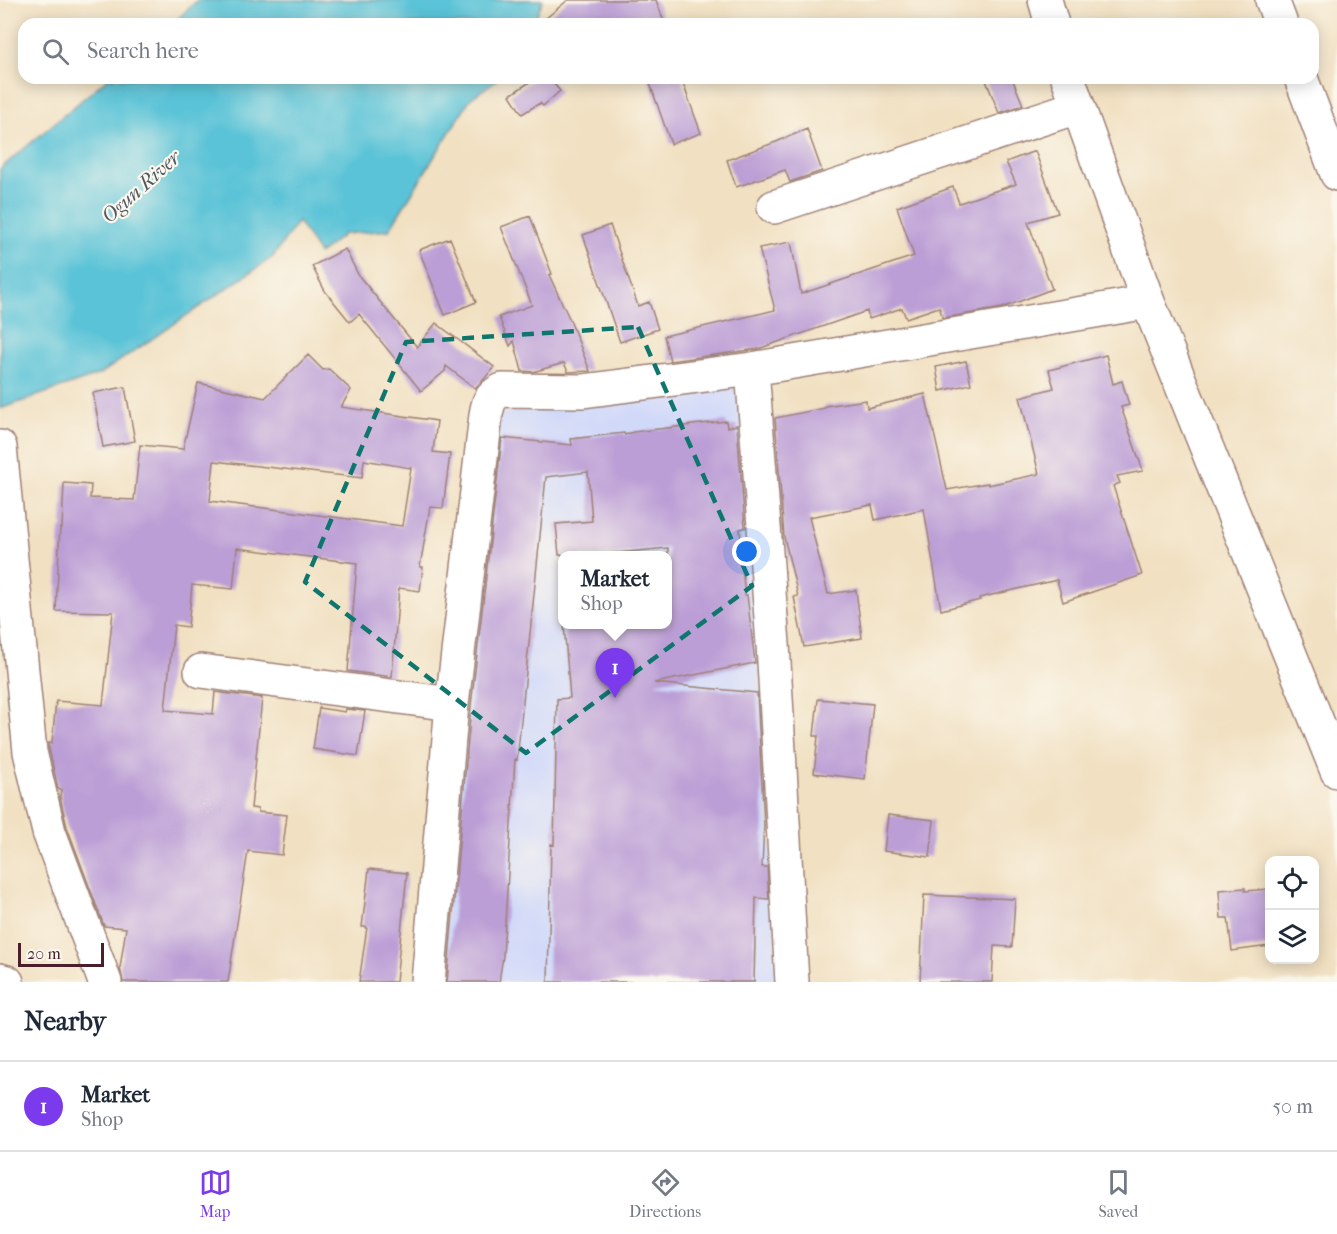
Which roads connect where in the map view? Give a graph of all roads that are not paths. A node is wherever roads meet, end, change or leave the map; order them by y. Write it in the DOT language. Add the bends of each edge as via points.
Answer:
graph roads {
  1 [pos="1045,0"];
  2 [pos="1272,0"];
  3 [pos="1050,18"];
  4 [pos="1279,18"];
  5 [pos="1303,84"];
  6 [pos="1073,92"];
  7 [pos="1337,174"];
  8 [pos="774,207"];
  9 [pos="1148,303"];
  10 [pos="752,369"];
  11 [pos="0,447"];
  12 [pos="8,599"];
  13 [pos="201,671"];
  14 [pos="452,704"];
  15 [pos="1337,771"];
  16 [pos="0,980"];
  17 [pos="7,982"];
  18 [pos="105,982"];
  19 [pos="428,982"];
  20 [pos="792,982"];
  1 -- 3 [label="main road"];
  2 -- 4 [label="main road"];
  5 -- 7 [label="main road"];
  6 -- 8 [label="main road"];
  6 -- 9 [label="main road"];
  9 -- 10 [label="main road"];
  9 -- 15 [label="main road"];
  10 -- 14 [label="main road" via="584,391 502,390 493,394 486,415"];
  10 -- 20 [label="main road"];
  11 -- 12 [label="main road"];
  12 -- 18 [label="main road" via="30,752 49,832"];
  13 -- 14 [label="main road"];
  14 -- 19 [label="main road"];
  16 -- 17 [label="main road"];
}
